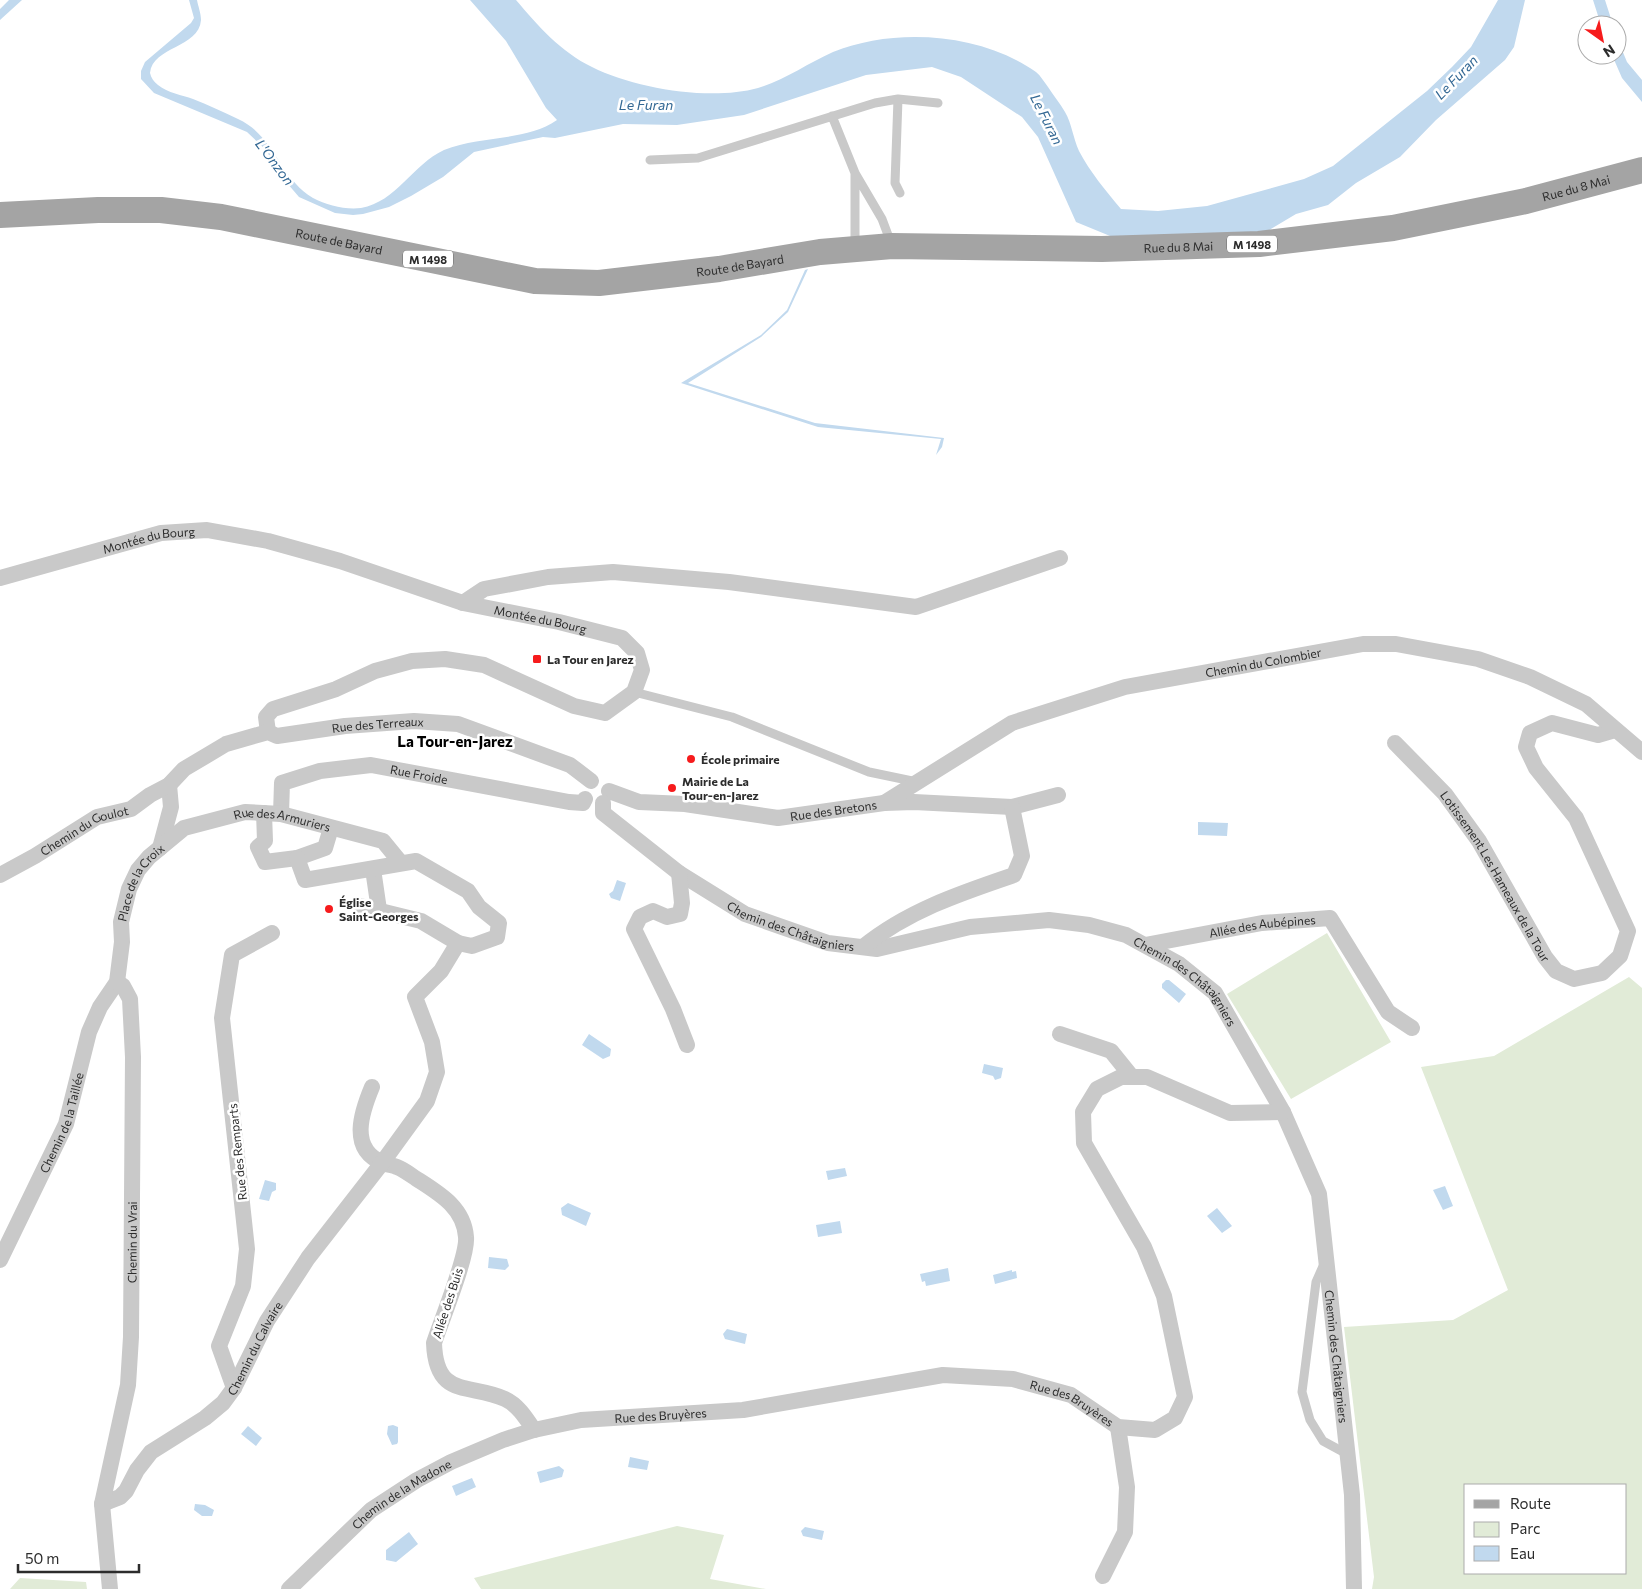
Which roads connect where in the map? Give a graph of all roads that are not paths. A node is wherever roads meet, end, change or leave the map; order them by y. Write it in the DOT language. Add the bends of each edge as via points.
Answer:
graph roads {
  1 [pos="898,99"];
  2 [pos="938,103"];
  3 [pos="832,116"];
  4 [pos="650,160"];
  5 [pos="1642,170"];
  6 [pos="855,173"];
  7 [pos="900,193"];
  8 [pos="0,215"];
  9 [pos="892,246"];
  10 [pos="855,248"];
  11 [pos="1060,558"];
  12 [pos="0,578"];
  13 [pos="463,603"];
  14 [pos="634,692"];
  15 [pos="1615,730"];
  16 [pos="268,732"];
  17 [pos="1395,743"];
  18 [pos="1642,752"];
  19 [pos="591,781"];
  20 [pos="918,782"];
  21 [pos="169,785"];
  22 [pos="1058,795"];
  23 [pos="606,797"];
  24 [pos="585,799"];
  25 [pos="884,803"];
  26 [pos="1012,807"];
  27 [pos="264,813"];
  28 [pos="281,814"];
  29 [pos="331,828"];
  30 [pos="160,848"];
  31 [pos="297,858"];
  32 [pos="401,863"];
  33 [pos="373,869"];
  34 [pos="679,873"];
  35 [pos="0,875"];
  36 [pos="360,906"];
  37 [pos="379,910"];
  38 [pos="272,933"];
  39 [pos="458,943"];
  40 [pos="1145,945"];
  41 [pos="863,947"];
  42 [pos="117,982"];
  43 [pos="1412,1028"];
  44 [pos="1060,1034"];
  45 [pos="687,1045"];
  46 [pos="1132,1077"];
  47 [pos="372,1087"];
  48 [pos="1283,1112"];
  49 [pos="382,1163"];
  50 [pos="1326,1259"];
  51 [pos="0,1260"];
  52 [pos="234,1388"];
  53 [pos="1118,1427"];
  54 [pos="534,1430"];
  55 [pos="1347,1454"];
  56 [pos="102,1504"];
  57 [pos="1103,1576"];
  58 [pos="110,1589"];
  59 [pos="288,1589"];
  60 [pos="1354,1589"];
  1 -- 2 [label="lane"];
  1 -- 3 [label="lane"];
  1 -- 7 [label="lane" via="895,184"];
  3 -- 4 [label="lane" via="698,158"];
  3 -- 6 [label="lane"];
  5 -- 9 [label="main road, Rue du 8 Mai / M 1498" via="1526,201 1402,226 1259,244 1102,249"];
  6 -- 9 [label="lane" via="882,219"];
  6 -- 10 [label="lane"];
  8 -- 10 [label="main road, Route de Bayard / M 1498" via="161,210 221,218 535,281 600,284"];
  9 -- 10 [label="main road, Rue du 8 Mai / M 1498"];
  11 -- 13 [label="street" via="916,607 728,582 613,572 548,577 484,589"];
  12 -- 13 [label="street, Montée du Bourg" via="162,533 207,530 268,541"];
  13 -- 14 [label="street, Montée du Bourg" via="622,638 637,653 642,670"];
  14 -- 16 [label="street" via="605,713 574,706 484,665 445,659 412,661 375,671 336,689 273,710 266,718"];
  14 -- 20 [label="lane" via="732,717 869,772"];
  15 -- 17 [label="street, Lotissement Les Hameaux de la Tour" via="1598,735 1552,723 1530,733 1526,747 1536,768 1576,818 1628,931 1620,956 1602,973 1574,979 1556,971 1545,957 1479,841 1445,794"];
  15 -- 18 [label="street, Chemin du Colombier"];
  15 -- 20 [label="street, Chemin du Colombier" via="1586,704 1530,677 1478,659 1396,644 1363,644 1125,687 1012,723"];
  16 -- 19 [label="street, Rue des Terreaux" via="277,736 345,726 414,721 458,724 570,765"];
  16 -- 21 [label="street, Rue des Terreaux" via="226,744 184,769"];
  19 -- 23 [label="street" via="605,784"];
  19 -- 24 [label="street" via="584,789"];
  20 -- 25 [label="street, Chemin du Colombier"];
  21 -- 30 [label="street, Place de la Croix" via="171,807"];
  21 -- 35 [label="street, Chemin du Goulot" via="131,809 97,817"];
  22 -- 26 [label="street, Rue des Bretons"];
  23 -- 24 [label="street" via="597,805"];
  23 -- 25 [label="street, Rue des Bretons" via="685,804 778,818"];
  23 -- 34 [label="street, Chemin des Châtaigniers" via="603,813"];
  24 -- 28 [label="street, Rue Froide" via="583,803 569,802 371,764 320,771 282,783"];
  25 -- 26 [label="street, Rue des Bretons"];
  26 -- 41 [label="street" via="1022,856 1014,875 951,896 884,930"];
  27 -- 28 [label="street, Rue des Armuriers"];
  27 -- 30 [label="street, Rue des Armuriers" via="245,812 184,828"];
  27 -- 31 [label="street" via="265,841 258,847 265,862"];
  28 -- 29 [label="street, Rue des Armuriers"];
  29 -- 31 [label="street" via="325,848"];
  29 -- 32 [label="street, Rue des Armuriers" via="383,841"];
  30 -- 42 [label="street, Place de la Croix" via="138,870 129,889 121,922"];
  31 -- 33 [label="street" via="305,880"];
  32 -- 33 [label="street"];
  32 -- 39 [label="street" via="416,861 468,891 479,907 499,924 497,937 472,946"];
  33 -- 37 [label="street"];
  34 -- 41 [label="street, Chemin des Châtaigniers" via="745,914 828,943"];
  34 -- 45 [label="street" via="680,914 667,917 653,911 640,917 634,929"];
  36 -- 37 [label="street"];
  37 -- 39 [label="street" via="421,921"];
  38 -- 52 [label="street, Rue des Remparts" via="232,956 222,1018 248,1249 243,1286 219,1346"];
  39 -- 49 [label="street, Chemin du Calvaire" via="441,971 415,997 432,1042 437,1072 427,1101"];
  40 -- 41 [label="street, Chemin des Châtaigniers" via="1126,935 1089,925 1049,920 970,927 877,949"];
  40 -- 43 [label="street, Allée des Aubépines" via="1262,923 1330,918 1388,1012"];
  40 -- 48 [label="street, Chemin des Châtaigniers" via="1179,964 1215,993"];
  42 -- 51 [label="street, Chemin de la Taillée" via="100,1007 89,1032 66,1124"];
  42 -- 56 [label="street, Chemin du Vrai" via="130,999 133,1057 131,1338 128,1385"];
  44 -- 46 [label="street" via="1111,1051"];
  46 -- 48 [label="street, Rue des Bruyères" via="1147,1078 1230,1113"];
  46 -- 53 [label="street, Rue des Bruyères" via="1121,1077 1097,1089 1083,1112 1084,1143 1144,1247 1164,1296 1185,1397 1175,1418 1155,1430"];
  47 -- 49 [label="street" via="360,1116 360,1135 371,1156"];
  48 -- 50 [label="street, Chemin des Châtaigniers" via="1319,1194"];
  49 -- 52 [label="street, Chemin du Calvaire" via="308,1258 267,1321"];
  49 -- 54 [label="street, Allée des Buis" via="397,1166 440,1194 462,1219 466,1238 464,1252 434,1343 435,1358 444,1378 459,1388 512,1403"];
  50 -- 55 [label="street, Chemin des Châtaigniers"];
  50 -- 55 [label="lane" via="1316,1282 1302,1392 1310,1420 1323,1441"];
  52 -- 56 [label="street, Chemin du Calvaire" via="213,1413 151,1452 120,1497"];
  53 -- 54 [label="street, Rue des Bruyères" via="1071,1395 1013,1379 943,1375 743,1410 581,1420"];
  53 -- 57 [label="street" via="1127,1486 1125,1532"];
  54 -- 59 [label="street, Chemin de la Madone" via="451,1462 397,1492 350,1528"];
  55 -- 60 [label="street, Chemin des Châtaigniers" via="1352,1495"];
  56 -- 58 [label="street, Chemin du Vrai"];
}
